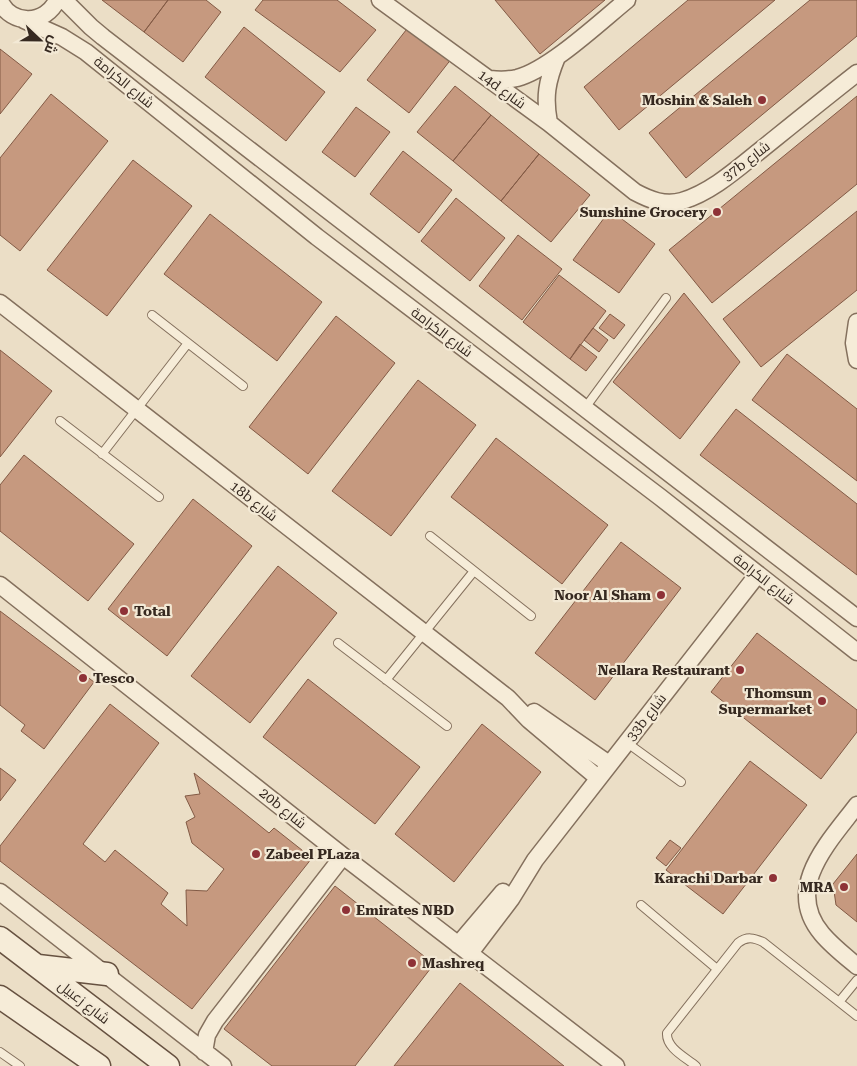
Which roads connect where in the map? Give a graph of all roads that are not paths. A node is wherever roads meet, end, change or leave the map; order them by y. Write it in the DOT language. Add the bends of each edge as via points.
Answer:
graph roads {
  1 [pos="57,0"];
  2 [pos="64,0"];
  3 [pos="380,0"];
  4 [pos="627,0"];
  5 [pos="0,1"];
  6 [pos="24,20"];
  7 [pos="556,57"];
  8 [pos="857,73"];
  9 [pos="490,79"];
  10 [pos="549,123"];
  11 [pos="622,182"];
  12 [pos="666,298"];
  13 [pos="0,303"];
  14 [pos="152,315"];
  15 [pos="857,322"];
  16 [pos="188,343"];
  17 [pos="857,360"];
  18 [pos="243,386"];
  19 [pos="585,408"];
  20 [pos="136,409"];
  21 [pos="60,421"];
  22 [pos="102,454"];
  23 [pos="159,497"];
  24 [pos="430,536"];
  25 [pos="474,571"];
  26 [pos="758,574"];
  27 [pos="0,585"];
  28 [pos="530,616"];
  29 [pos="857,618"];
  30 [pos="424,633"];
  31 [pos="338,643"];
  32 [pos="857,652"];
  33 [pos="386,680"];
  34 [pos="508,698"];
  35 [pos="447,726"];
  36 [pos="626,742"];
  37 [pos="609,764"];
  38 [pos="598,778"];
  39 [pos="681,782"];
  40 [pos="857,806"];
  41 [pos="343,856"];
  42 [pos="0,892"];
  43 [pos="641,905"];
  44 [pos="0,938"];
  45 [pos="464,949"];
  46 [pos="38,966"];
  47 [pos="857,966"];
  48 [pos="717,969"];
  49 [pos="107,974"];
  50 [pos="857,980"];
  51 [pos="0,997"];
  52 [pos="839,1002"];
  53 [pos="857,1016"];
  54 [pos="0,1052"];
  55 [pos="204,1052"];
  56 [pos="20,1066"];
  57 [pos="99,1066"];
  58 [pos="168,1066"];
  59 [pos="222,1066"];
  60 [pos="616,1066"];
  61 [pos="696,1066"];
  1 -- 6 [label="street" via="42,16"];
  2 -- 19 [label="street, شارع الكرامة" via="103,37"];
  3 -- 9 [label="street, 14d شارع"];
  4 -- 7 [label="street"];
  5 -- 6 [label="street, شارع الكرامة" via="8,12"];
  6 -- 26 [label="street, شارع الكرامة" via="62,36 86,52 317,237"];
  7 -- 9 [label="street" via="517,78"];
  7 -- 10 [label="street" via="546,91"];
  8 -- 11 [label="street, 37b شارع" via="701,194 681,202 665,203 650,200"];
  9 -- 10 [label="street, 14d شارع"];
  10 -- 11 [label="street, 14d شارع"];
  12 -- 19 [label="lane"];
  13 -- 20 [label="street, 18b شارع"];
  14 -- 16 [label="lane"];
  15 -- 17 [label="street" via="854,343"];
  16 -- 18 [label="lane"];
  16 -- 20 [label="lane"];
  19 -- 29 [label="street, شارع الكرامة"];
  20 -- 22 [label="lane"];
  20 -- 30 [label="street, 18b شارع"];
  21 -- 22 [label="lane"];
  22 -- 23 [label="lane"];
  24 -- 25 [label="lane"];
  25 -- 28 [label="lane"];
  25 -- 30 [label="lane"];
  26 -- 32 [label="street, شارع الكرامة"];
  26 -- 36 [label="street, 33b شارع"];
  27 -- 41 [label="street, 20b شارع"];
  30 -- 33 [label="lane"];
  30 -- 34 [label="street, 18b شارع"];
  31 -- 33 [label="lane"];
  33 -- 35 [label="lane"];
  34 -- 37 [label="street, 18b شارع"];
  34 -- 38 [label="street, 18b شارع" via="525,717"];
  36 -- 37 [label="street, 33b شارع"];
  36 -- 39 [label="lane"];
  37 -- 38 [label="street, 33b شارع"];
  38 -- 45 [label="street, 33b شارع" via="534,860 515,893"];
  40 -- 47 [label="street" via="821,852 808,886 808,904 813,920 834,947"];
  41 -- 45 [label="street, 20b شارع"];
  41 -- 55 [label="street" via="215,1021 207,1035"];
  42 -- 49 [label="street"];
  43 -- 48 [label="lane"];
  44 -- 46 [label="main road, شارع زعبيل"];
  45 -- 60 [label="street, 20b شارع"];
  46 -- 49 [label="main road"];
  46 -- 58 [label="main road, شارع زعبيل"];
  48 -- 52 [label="lane" via="738,943 750,938 763,942"];
  48 -- 61 [label="lane" via="667,1033 669,1045"];
  49 -- 55 [label="street"];
  50 -- 52 [label="lane"];
  51 -- 57 [label="main road"];
  52 -- 53 [label="lane"];
  54 -- 56 [label="lane"];
  55 -- 59 [label="street"];
}
